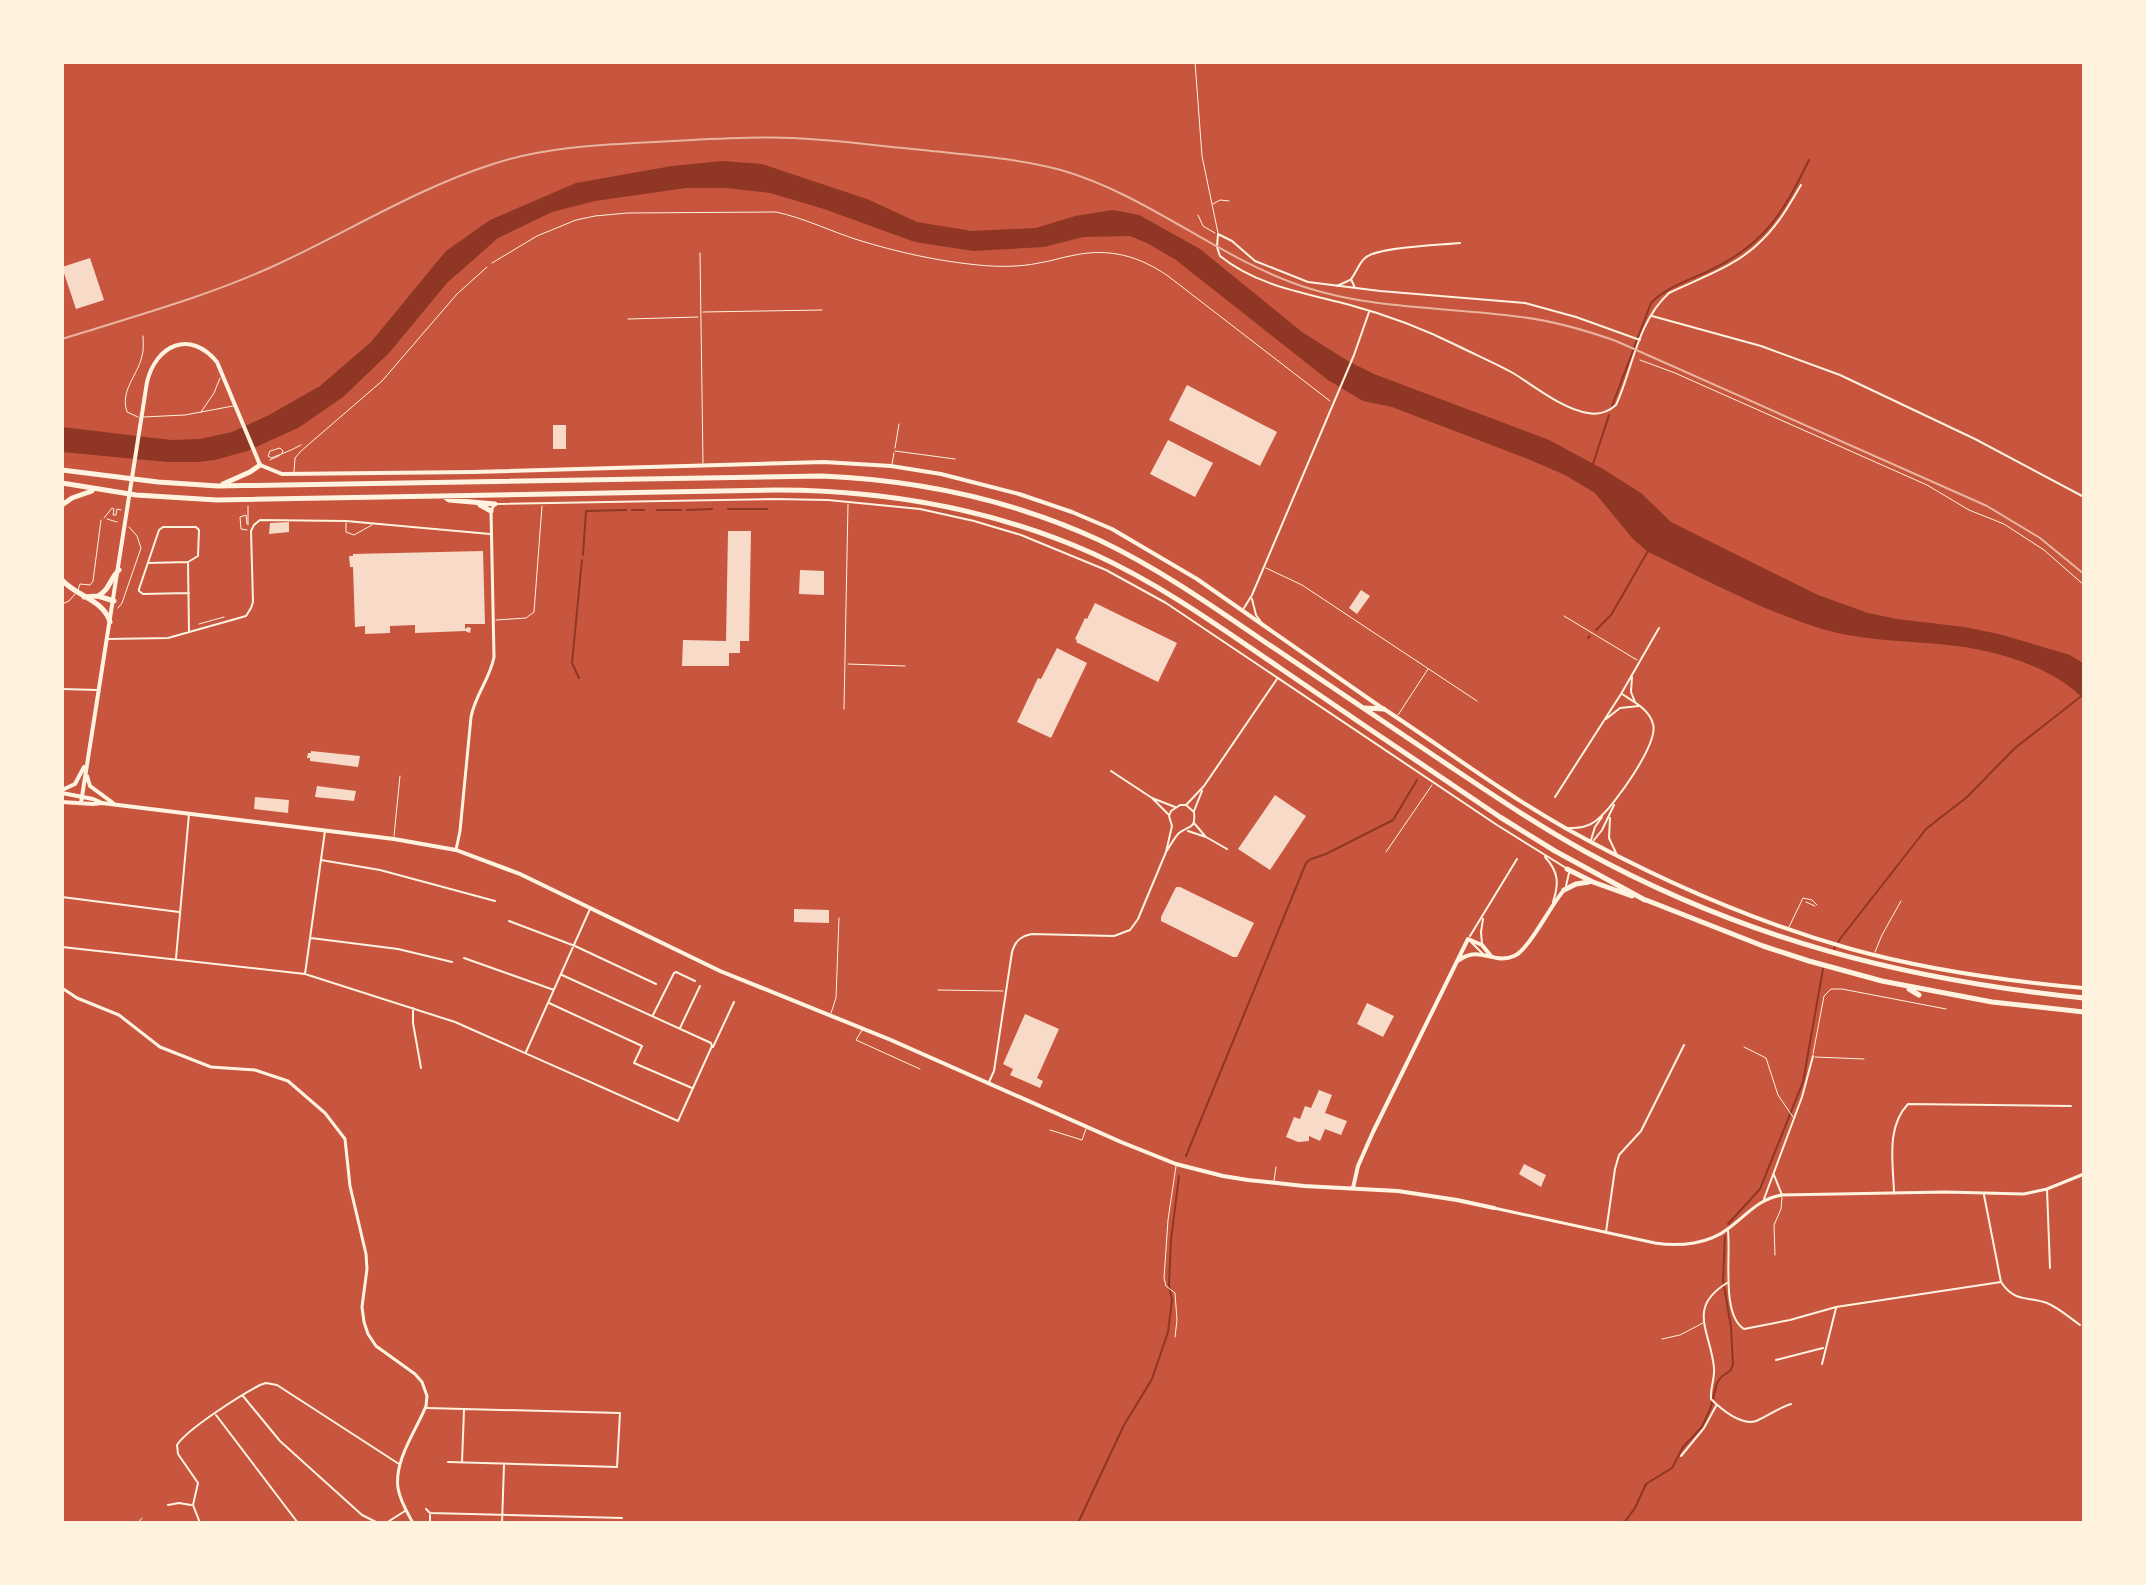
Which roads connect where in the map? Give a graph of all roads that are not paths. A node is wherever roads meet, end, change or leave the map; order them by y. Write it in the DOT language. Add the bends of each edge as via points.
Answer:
graph roads {
  1 [pos="1195,62"];
  2 [pos="1801,185"];
  3 [pos="1229,201"];
  4 [pos="1211,206"];
  5 [pos="1198,215"];
  6 [pos="1218,234"];
  7 [pos="1460,243"];
  8 [pos="700,253"];
  9 [pos="487,267"];
  10 [pos="1351,279"];
  11 [pos="1336,287"];
  12 [pos="1355,289"];
  13 [pos="822,310"];
  14 [pos="1370,311"];
  15 [pos="701,312"];
  16 [pos="1651,315"];
  17 [pos="701,317"];
  18 [pos="628,319"];
  19 [pos="143,336"];
  20 [pos="1637,339"];
  21 [pos="222,372"];
  22 [pos="235,406"];
  23 [pos="201,412"];
  24 [pos="899,424"];
  25 [pos="895,451"];
  26 [pos="955,459"];
  27 [pos="260,465"];
  28 [pos="703,466"];
  29 [pos="891,466"];
  30 [pos="62,470"];
  31 [pos="294,475"];
  32 [pos="62,483"];
  33 [pos="218,486"];
  34 [pos="97,490"];
  35 [pos="444,497"];
  36 [pos="2084,497"];
  37 [pos="848,502"];
  38 [pos="542,503"];
  39 [pos="475,504"];
  40 [pos="495,504"];
  41 [pos="62,505"];
  42 [pos="491,511"];
  43 [pos="103,519"];
  44 [pos="346,521"];
  45 [pos="374,523"];
  46 [pos="491,534"];
  47 [pos="188,562"];
  48 [pos="148,563"];
  49 [pos="1264,566"];
  50 [pos="119,570"];
  51 [pos="62,580"];
  52 [pos="189,593"];
  53 [pos="1252,595"];
  54 [pos="97,599"];
  55 [pos="114,601"];
  56 [pos="62,604"];
  57 [pos="1243,610"];
  58 [pos="1564,616"];
  59 [pos="493,620"];
  60 [pos="110,622"];
  61 [pos="1262,623"];
  62 [pos="1659,628"];
  63 [pos="189,632"];
  64 [pos="107,639"];
  65 [pos="1640,661"];
  66 [pos="845,664"];
  67 [pos="905,666"];
  68 [pos="1428,669"];
  69 [pos="1633,672"];
  70 [pos="1278,678"];
  71 [pos="62,689"];
  72 [pos="98,690"];
  73 [pos="1621,694"];
  74 [pos="1477,701"];
  75 [pos="1637,704"];
  76 [pos="1364,708"];
  77 [pos="844,709"];
  78 [pos="1384,709"];
  79 [pos="1397,717"];
  80 [pos="1602,723"];
  81 [pos="88,757"];
  82 [pos="1111,771"];
  83 [pos="86,772"];
  84 [pos="400,776"];
  85 [pos="1434,783"];
  86 [pos="1204,786"];
  87 [pos="62,792"];
  88 [pos="82,796"];
  89 [pos="1555,797"];
  90 [pos="1152,798"];
  91 [pos="1616,800"];
  92 [pos="62,802"];
  93 [pos="81,803"];
  94 [pos="102,803"];
  95 [pos="115,804"];
  96 [pos="1186,805"];
  97 [pos="1175,807"];
  98 [pos="1194,812"];
  99 [pos="1605,813"];
  100 [pos="1611,813"];
  101 [pos="189,814"];
  102 [pos="1169,816"];
  103 [pos="1194,823"];
  104 [pos="1172,826"];
  105 [pos="1565,828"];
  106 [pos="325,830"];
  107 [pos="1186,830"];
  108 [pos="1181,831"];
  109 [pos="1206,837"];
  110 [pos="394,839"];
  111 [pos="1591,842"];
  112 [pos="1227,849"];
  113 [pos="456,850"];
  114 [pos="1166,852"];
  115 [pos="1386,852"];
  116 [pos="1542,853"];
  117 [pos="1620,857"];
  118 [pos="1517,859"];
  119 [pos="321,860"];
  120 [pos="1567,869"];
  121 [pos="1593,882"];
  122 [pos="1564,890"];
  123 [pos="62,897"];
  124 [pos="1805,899"];
  125 [pos="1645,900"];
  126 [pos="495,901"];
  127 [pos="1901,901"];
  128 [pos="1552,903"];
  129 [pos="590,909"];
  130 [pos="180,912"];
  131 [pos="1483,915"];
  132 [pos="839,918"];
  133 [pos="509,921"];
  134 [pos="1788,929"];
  135 [pos="310,937"];
  136 [pos="1468,939"];
  137 [pos="1482,945"];
  138 [pos="575,946"];
  139 [pos="62,947"];
  140 [pos="1483,954"];
  141 [pos="1874,955"];
  142 [pos="1491,956"];
  143 [pos="464,958"];
  144 [pos="176,959"];
  145 [pos="452,962"];
  146 [pos="1455,963"];
  147 [pos="305,974"];
  148 [pos="562,975"];
  149 [pos="695,981"];
  150 [pos="656,984"];
  151 [pos="700,986"];
  152 [pos="1905,986"];
  153 [pos="62,988"];
  154 [pos="2084,988"];
  155 [pos="555,990"];
  156 [pos="938,990"];
  157 [pos="1006,991"];
  158 [pos="1919,995"];
  159 [pos="2084,998"];
  160 [pos="734,1002"];
  161 [pos="549,1003"];
  162 [pos="414,1007"];
  163 [pos="1946,1009"];
  164 [pos="2084,1012"];
  165 [pos="830,1015"];
  166 [pos="653,1017"];
  167 [pos="862,1028"];
  168 [pos="679,1029"];
  169 [pos="1684,1045"];
  170 [pos="713,1047"];
  171 [pos="1744,1047"];
  172 [pos="525,1053"];
  173 [pos="1813,1056"];
  174 [pos="1864,1059"];
  175 [pos="421,1068"];
  176 [pos="920,1069"];
  177 [pos="989,1083"];
  178 [pos="693,1088"];
  179 [pos="2071,1106"];
  180 [pos="1794,1118"];
  181 [pos="1087,1127"];
  182 [pos="1050,1130"];
  183 [pos="1176,1164"];
  184 [pos="1276,1167"];
  185 [pos="1774,1174"];
  186 [pos="2084,1174"];
  187 [pos="1274,1183"];
  188 [pos="1353,1188"];
  189 [pos="2047,1189"];
  190 [pos="1894,1193"];
  191 [pos="1984,1194"];
  192 [pos="1782,1195"];
  193 [pos="1764,1200"];
  194 [pos="1494,1208"];
  195 [pos="1728,1229"];
  196 [pos="1606,1233"];
  197 [pos="1775,1255"];
  198 [pos="2050,1268"];
  199 [pos="2001,1282"];
  200 [pos="1727,1283"];
  201 [pos="1836,1307"];
  202 [pos="1703,1323"];
  203 [pos="2082,1326"];
  204 [pos="1175,1337"];
  205 [pos="1662,1339"];
  206 [pos="1825,1347"];
  207 [pos="1776,1360"];
  208 [pos="1822,1364"];
  209 [pos="242,1395"];
  210 [pos="1716,1404"];
  211 [pos="1791,1404"];
  212 [pos="426,1408"];
  213 [pos="464,1409"];
  214 [pos="215,1414"];
  215 [pos="1681,1456"];
  216 [pos="448,1462"];
  217 [pos="462,1462"];
  218 [pos="504,1464"];
  219 [pos="400,1465"];
  220 [pos="168,1505"];
  221 [pos="193,1505"];
  222 [pos="426,1509"];
  223 [pos="406,1510"];
  224 [pos="614,1511"];
  225 [pos="430,1513"];
  226 [pos="502,1515"];
  227 [pos="614,1518"];
  228 [pos="622,1518"];
  229 [pos="200,1523"];
  230 [pos="298,1523"];
  231 [pos="378,1523"];
  232 [pos="386,1523"];
  233 [pos="413,1523"];
  234 [pos="430,1523"];
  235 [pos="502,1523"];
  1 -- 4 [label="lane"];
  2 -- 16 [label="street" via="1759,243 1669,293"];
  3 -- 4 [label="lane" via="1216,200"];
  4 -- 6 [label="lane"];
  5 -- 6 [label="lane"];
  6 -- 11 [label="street" via="1255,261 1297,279"];
  6 -- 14 [label="street" via="1220,256 1255,277"];
  7 -- 10 [label="street" via="1376,252"];
  8 -- 15 [label="lane"];
  9 -- 31 [label="lane" via="382,381 295,458"];
  10 -- 11 [label="street"];
  10 -- 12 [label="street"];
  11 -- 12 [label="street"];
  12 -- 20 [label="street" via="1525,303"];
  13 -- 15 [label="lane"];
  14 -- 20 [label="street" via="1445,340 1584,413 1605,412 1616,405"];
  14 -- 49 [label="street"];
  15 -- 17 [label="lane"];
  16 -- 20 [label="street"];
  16 -- 36 [label="street" via="1830,371"];
  17 -- 18 [label="lane"];
  17 -- 28 [label="lane"];
  19 -- 23 [label="lane" via="142,359 125,396 127,412 154,417"];
  21 -- 22 [label="main road"];
  21 -- 23 [label="lane"];
  21 -- 50 [label="main road" via="211,355 190,345 174,346 155,360 145,389"];
  22 -- 23 [label="lane"];
  22 -- 27 [label="main road"];
  24 -- 25 [label="lane"];
  25 -- 26 [label="lane"];
  25 -- 29 [label="lane"];
  27 -- 31 [label="main road"];
  27 -- 33 [label="highway"];
  28 -- 29 [label="main road"];
  28 -- 31 [label="main road"];
  29 -- 57 [label="main road" via="988,485 1090,519 1152,551"];
  30 -- 33 [label="highway"];
  32 -- 34 [label="highway"];
  33 -- 76 [label="highway" via="798,475 933,488 1020,510 1119,550"];
  34 -- 35 [label="highway" via="217,500"];
  34 -- 41 [label="highway"];
  35 -- 39 [label="highway"];
  35 -- 125 [label="highway" via="850,492 921,501 1021,526 1094,554 1168,594 1500,817"];
  37 -- 38 [label="street"];
  37 -- 66 [label="lane"];
  37 -- 70 [label="street" via="956,517 1063,551 1166,603"];
  38 -- 40 [label="street"];
  38 -- 59 [label="lane" via="534,612 526,618"];
  39 -- 40 [label="highway"];
  39 -- 42 [label="highway"];
  40 -- 42 [label="street"];
  42 -- 46 [label="street"];
  43 -- 56 [label="lane" via="93,581 80,584"];
  44 -- 45 [label="street"];
  44 -- 45 [label="lane" via="346,532 354,535"];
  44 -- 63 [label="street" via="256,523 251,531 249,612"];
  45 -- 46 [label="street"];
  46 -- 59 [label="street"];
  47 -- 48 [label="street"];
  47 -- 48 [label="street" via="199,555 199,530 194,526 160,528"];
  47 -- 52 [label="street"];
  48 -- 52 [label="street" via="139,592"];
  49 -- 53 [label="street"];
  49 -- 68 [label="lane" via="1302,585"];
  50 -- 54 [label="highway"];
  50 -- 55 [label="main road"];
  51 -- 54 [label="highway" via="83,597"];
  52 -- 63 [label="street"];
  53 -- 57 [label="street"];
  53 -- 61 [label="street"];
  54 -- 55 [label="highway"];
  54 -- 60 [label="highway"];
  55 -- 60 [label="main road"];
  57 -- 61 [label="main road"];
  58 -- 65 [label="lane"];
  59 -- 113 [label="street" via="494,657 471,717"];
  60 -- 64 [label="main road"];
  61 -- 78 [label="main road"];
  62 -- 65 [label="street"];
  63 -- 64 [label="street"];
  64 -- 72 [label="main road"];
  65 -- 69 [label="street"];
  66 -- 67 [label="lane"];
  66 -- 77 [label="lane"];
  68 -- 74 [label="lane"];
  68 -- 79 [label="lane"];
  69 -- 73 [label="street"];
  69 -- 75 [label="street" via="1631,692"];
  70 -- 85 [label="street"];
  70 -- 86 [label="street"];
  71 -- 72 [label="street"];
  72 -- 81 [label="main road"];
  73 -- 75 [label="street"];
  73 -- 80 [label="street"];
  75 -- 80 [label="street" via="1620,708"];
  75 -- 91 [label="street" via="1652,720 1653,739"];
  76 -- 78 [label="highway"];
  76 -- 159 [label="highway" via="1522,814 1622,871 1739,923 1831,953 1947,981"];
  78 -- 79 [label="main road"];
  79 -- 105 [label="main road"];
  80 -- 89 [label="street"];
  81 -- 83 [label="main road"];
  81 -- 87 [label="main road" via="78,780"];
  82 -- 90 [label="street"];
  83 -- 88 [label="main road"];
  83 -- 95 [label="main road" via="90,786"];
  84 -- 110 [label="lane"];
  85 -- 115 [label="lane"];
  85 -- 116 [label="street"];
  86 -- 96 [label="street"];
  86 -- 98 [label="street"];
  87 -- 88 [label="main road"];
  88 -- 93 [label="main road"];
  88 -- 94 [label="main road"];
  90 -- 97 [label="street"];
  90 -- 102 [label="street"];
  91 -- 99 [label="street"];
  91 -- 100 [label="street"];
  92 -- 93 [label="main road"];
  93 -- 94 [label="main road"];
  94 -- 95 [label="main road"];
  95 -- 101 [label="main road"];
  96 -- 97 [label="street"];
  96 -- 98 [label="street"];
  97 -- 102 [label="street"];
  98 -- 103 [label="street"];
  99 -- 105 [label="street" via="1584,827"];
  99 -- 111 [label="street"];
  100 -- 111 [label="street"];
  100 -- 117 [label="street" via="1609,838"];
  101 -- 106 [label="main road"];
  101 -- 130 [label="street"];
  102 -- 104 [label="street"];
  103 -- 107 [label="street"];
  103 -- 109 [label="street"];
  104 -- 108 [label="street"];
  104 -- 114 [label="street"];
  105 -- 111 [label="main road"];
  106 -- 110 [label="main road"];
  106 -- 119 [label="street"];
  107 -- 108 [label="street"];
  107 -- 109 [label="street"];
  108 -- 114 [label="street"];
  109 -- 112 [label="street"];
  110 -- 113 [label="main road"];
  111 -- 117 [label="main road"];
  113 -- 129 [label="main road"];
  114 -- 157 [label="street" via="1136,924 1114,936 1019,938"];
  116 -- 120 [label="street"];
  116 -- 128 [label="street" via="1557,877"];
  117 -- 134 [label="main road" via="1712,901"];
  118 -- 131 [label="street"];
  119 -- 126 [label="street"];
  119 -- 135 [label="street"];
  120 -- 121 [label="highway"];
  120 -- 122 [label="street"];
  121 -- 122 [label="highway"];
  121 -- 125 [label="highway"];
  122 -- 128 [label="main road"];
  123 -- 130 [label="street"];
  124 -- 134 [label="lane"];
  125 -- 152 [label="highway" via="1752,942"];
  127 -- 141 [label="lane"];
  128 -- 142 [label="main road" via="1518,954 1505,959"];
  129 -- 138 [label="street"];
  129 -- 165 [label="main road" via="708,966"];
  130 -- 144 [label="street"];
  131 -- 136 [label="street"];
  131 -- 137 [label="street"];
  132 -- 165 [label="lane" via="836,998"];
  133 -- 138 [label="street"];
  134 -- 141 [label="main road"];
  135 -- 145 [label="street"];
  135 -- 147 [label="street"];
  136 -- 137 [label="main road"];
  136 -- 140 [label="street"];
  136 -- 146 [label="main road"];
  137 -- 142 [label="main road"];
  138 -- 148 [label="street"];
  138 -- 150 [label="street"];
  139 -- 144 [label="street"];
  140 -- 142 [label="main road"];
  140 -- 146 [label="main road" via="1469,954"];
  141 -- 154 [label="main road" via="1980,976"];
  143 -- 155 [label="street"];
  144 -- 147 [label="street"];
  146 -- 188 [label="main road" via="1373,1132"];
  147 -- 162 [label="street"];
  148 -- 155 [label="street"];
  148 -- 166 [label="street"];
  149 -- 166 [label="street" via="674,973"];
  151 -- 168 [label="street"];
  152 -- 158 [label="highway"];
  152 -- 164 [label="highway"];
  153 -- 212 [label="street" via="119,1015 160,1047 211,1067 255,1070 288,1081 340,1130 366,1254 364,1322 376,1346 422,1382"];
  155 -- 161 [label="street"];
  156 -- 157 [label="lane"];
  157 -- 177 [label="street"];
  160 -- 170 [label="street"];
  161 -- 172 [label="street"];
  161 -- 178 [label="street" via="642,1046 634,1063"];
  162 -- 172 [label="street"];
  162 -- 175 [label="street"];
  163 -- 173 [label="lane" via="1831,989 1824,996"];
  165 -- 167 [label="main road"];
  166 -- 168 [label="street"];
  167 -- 176 [label="lane" via="856,1040"];
  167 -- 177 [label="main road"];
  168 -- 178 [label="street" via="712,1046"];
  169 -- 196 [label="street" via="1646,1122 1616,1162"];
  171 -- 180 [label="lane" via="1766,1058 1775,1089"];
  172 -- 178 [label="street" via="678,1121"];
  173 -- 174 [label="lane"];
  173 -- 180 [label="street"];
  177 -- 181 [label="main road"];
  179 -- 190 [label="street" via="1908,1104 1892,1141"];
  180 -- 185 [label="street"];
  181 -- 182 [label="lane" via="1082,1140"];
  181 -- 183 [label="main road"];
  183 -- 187 [label="main road"];
  183 -- 204 [label="lane" via="1165,1283 1175,1293"];
  184 -- 187 [label="lane"];
  185 -- 192 [label="street"];
  185 -- 193 [label="street"];
  186 -- 189 [label="street"];
  187 -- 188 [label="main road"];
  188 -- 194 [label="main road"];
  189 -- 191 [label="street"];
  189 -- 198 [label="street"];
  190 -- 191 [label="street"];
  190 -- 192 [label="street"];
  191 -- 199 [label="street"];
  192 -- 193 [label="street"];
  192 -- 197 [label="lane" via="1774,1225"];
  193 -- 195 [label="street"];
  194 -- 196 [label="street"];
  195 -- 196 [label="street" via="1709,1239 1673,1245"];
  195 -- 200 [label="street"];
  199 -- 201 [label="street"];
  199 -- 203 [label="street" via="2012,1295 2046,1303"];
  200 -- 201 [label="street" via="1740,1329"];
  200 -- 202 [label="street" via="1709,1297"];
  201 -- 206 [label="street"];
  202 -- 205 [label="lane"];
  202 -- 210 [label="street" via="1714,1370 1711,1399"];
  206 -- 207 [label="street"];
  206 -- 208 [label="street"];
  209 -- 214 [label="street"];
  209 -- 219 [label="street" via="266,1383 277,1385"];
  209 -- 231 [label="street" via="280,1441 362,1515"];
  210 -- 211 [label="street" via="1752,1422"];
  210 -- 215 [label="street"];
  212 -- 213 [label="street"];
  212 -- 219 [label="street"];
  213 -- 217 [label="street"];
  213 -- 218 [label="street" via="620,1413 617,1467"];
  214 -- 221 [label="street" via="177,1445 198,1483"];
  214 -- 230 [label="street"];
  216 -- 217 [label="street"];
  217 -- 218 [label="street"];
  218 -- 226 [label="street"];
  219 -- 223 [label="street" via="398,1488"];
  220 -- 221 [label="street"];
  221 -- 229 [label="street"];
  222 -- 225 [label="street"];
  223 -- 232 [label="street"];
  223 -- 233 [label="street"];
  224 -- 227 [label="street"];
  225 -- 226 [label="street"];
  225 -- 234 [label="street"];
  226 -- 227 [label="street"];
  226 -- 235 [label="street"];
  227 -- 228 [label="street"];
}
